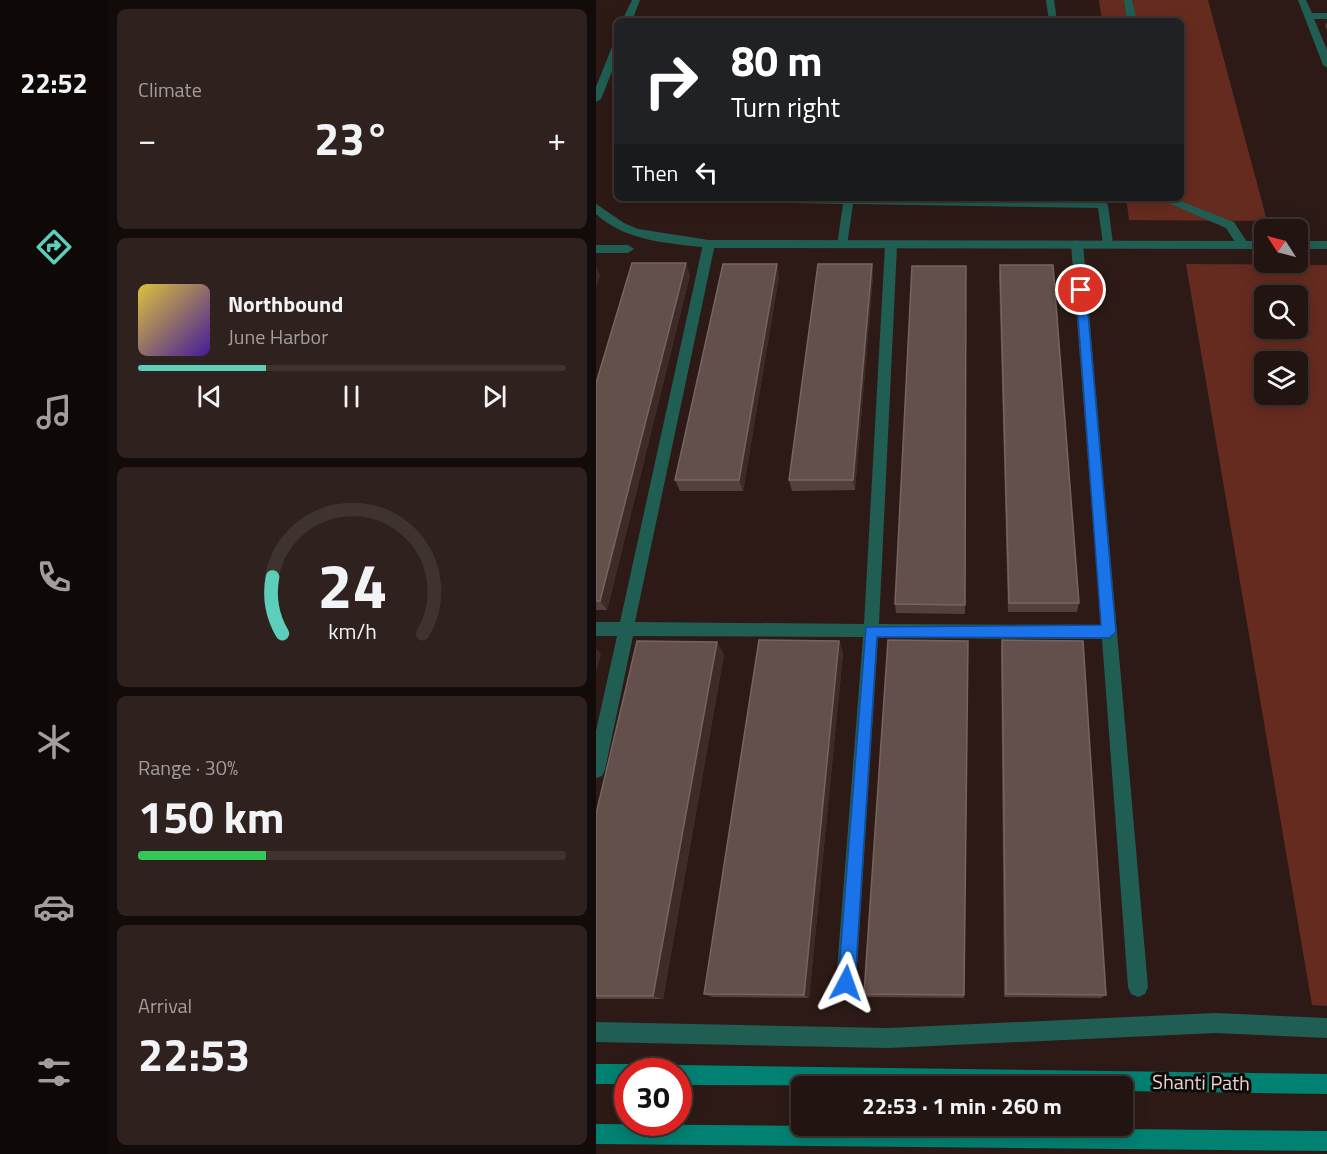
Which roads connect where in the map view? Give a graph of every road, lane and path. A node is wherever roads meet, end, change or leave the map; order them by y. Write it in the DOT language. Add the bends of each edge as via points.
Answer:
graph roads {
  1 [pos="636,0"];
  2 [pos="1050,0"];
  3 [pos="1128,0"];
  4 [pos="1302,0"];
  5 [pos="1308,16"];
  6 [pos="1328,16"];
  7 [pos="629,18"];
  8 [pos="1053,18"];
  9 [pos="1131,18"];
  10 [pos="614,54"];
  11 [pos="1328,65"];
  12 [pos="596,99"];
  13 [pos="849,201"];
  14 [pos="1100,201"];
  15 [pos="1168,201"];
  16 [pos="596,207"];
  17 [pos="709,244"];
  18 [pos="1077,244"];
  19 [pos="1108,244"];
  20 [pos="1243,245"];
  21 [pos="1254,245"];
  22 [pos="1308,245"];
  23 [pos="1328,245"];
  24 [pos="842,246"];
  25 [pos="891,246"];
  26 [pos="596,249"];
  27 [pos="628,249"];
  28 [pos="596,629"];
  29 [pos="628,629"];
  30 [pos="871,631"];
  31 [pos="1109,632"];
  32 [pos="596,770"];
  33 [pos="846,983"];
  34 [pos="1138,987"];
  35 [pos="1328,1028"];
  36 [pos="596,1032"];
  37 [pos="596,1074"];
  38 [pos="614,1074"];
  39 [pos="692,1075"];
  40 [pos="1328,1084"];
  41 [pos="596,1134"];
  42 [pos="1328,1141"];
  1 -- 7 [label="street"];
  2 -- 8 [label="lane"];
  3 -- 9 [label="street"];
  4 -- 5 [label="street"];
  5 -- 6 [label="street"];
  5 -- 11 [label="street"];
  10 -- 12 [label="street"];
  13 -- 24 [label="lane"];
  14 -- 19 [label="lane"];
  15 -- 20 [label="street" via="1230,225"];
  16 -- 17 [label="street" via="607,220 638,234"];
  17 -- 24 [label="street"];
  17 -- 29 [label="street"];
  18 -- 19 [label="street"];
  18 -- 25 [label="street"];
  18 -- 31 [label="street"];
  19 -- 20 [label="street"];
  20 -- 21 [label="street"];
  22 -- 23 [label="street"];
  24 -- 25 [label="street"];
  25 -- 30 [label="street"];
  26 -- 27 [label="street"];
  28 -- 29 [label="street"];
  29 -- 30 [label="street"];
  29 -- 32 [label="street"];
  30 -- 31 [label="street"];
  30 -- 33 [label="street"];
  31 -- 34 [label="street"];
  35 -- 36 [label="street" via="1215,1023 888,1038"];
  37 -- 38 [label="main road"];
  39 -- 40 [label="main road, Shanti Path"];
  41 -- 42 [label="main road"];
}
